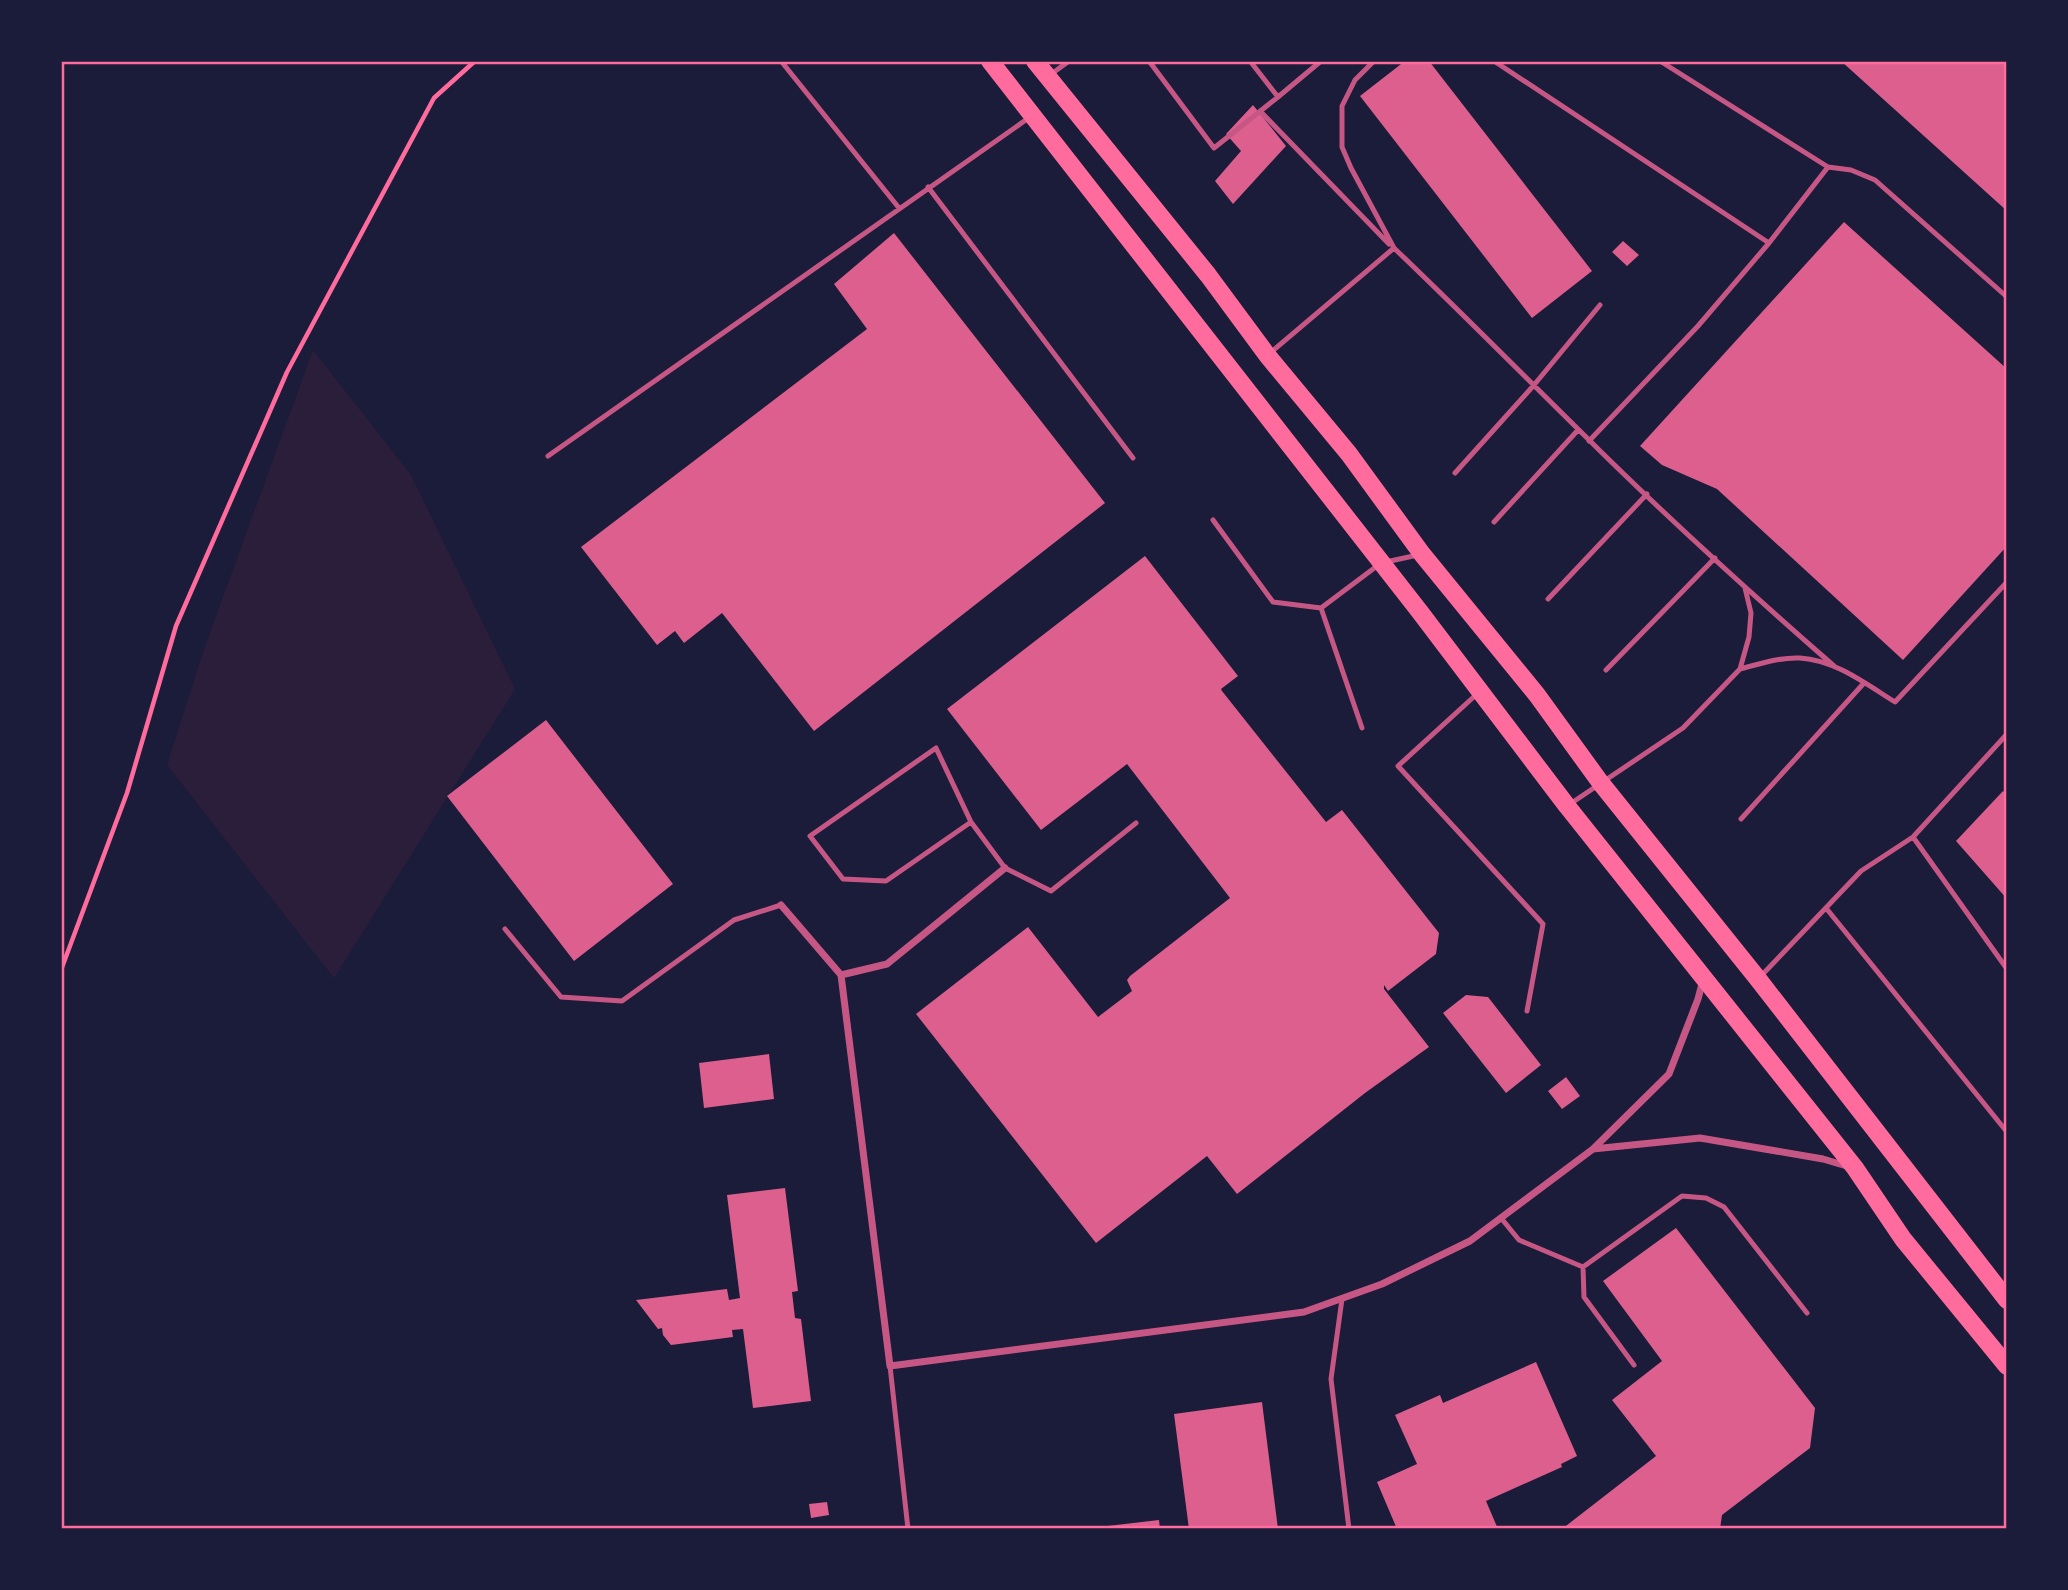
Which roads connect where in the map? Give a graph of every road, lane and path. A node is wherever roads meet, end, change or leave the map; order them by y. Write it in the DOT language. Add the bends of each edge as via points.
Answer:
graph roads {
  1 [pos="475,61"];
  2 [pos="781,61"];
  3 [pos="990,61"];
  4 [pos="1035,61"];
  5 [pos="1069,61"];
  6 [pos="1149,61"];
  7 [pos="1250,61"];
  8 [pos="1321,61"];
  9 [pos="1374,61"];
  10 [pos="1494,61"];
  11 [pos="1660,61"];
  12 [pos="1048,77"];
  13 [pos="1278,97"];
  14 [pos="1260,111"];
  15 [pos="1032,115"];
  16 [pos="1828,167"];
  17 [pos="928,187"];
  18 [pos="899,208"];
  19 [pos="1769,243"];
  20 [pos="1394,248"];
  21 [pos="2007,297"];
  22 [pos="1600,305"];
  23 [pos="1268,355"];
  24 [pos="1534,385"];
  25 [pos="1578,430"];
  26 [pos="1589,441"];
  27 [pos="548,456"];
  28 [pos="1133,458"];
  29 [pos="1455,473"];
  30 [pos="1647,494"];
  31 [pos="1213,520"];
  32 [pos="1494,522"];
  33 [pos="1422,554"];
  34 [pos="1715,558"];
  35 [pos="1381,564"];
  36 [pos="2007,582"];
  37 [pos="1745,588"];
  38 [pos="1548,599"];
  39 [pos="1321,608"];
  40 [pos="1834,666"];
  41 [pos="1740,669"];
  42 [pos="1606,670"];
  43 [pos="1864,683"];
  44 [pos="1481,691"];
  45 [pos="1362,728"];
  46 [pos="2007,734"];
  47 [pos="1600,782"];
  48 [pos="1567,806"];
  49 [pos="1741,819"];
  50 [pos="971,822"];
  51 [pos="1136,823"];
  52 [pos="1913,837"];
  53 [pos="1006,868"];
  54 [pos="781,905"];
  55 [pos="1826,908"];
  56 [pos="505,929"];
  57 [pos="2007,969"];
  58 [pos="61,970"];
  59 [pos="841,975"];
  60 [pos="1703,979"];
  61 [pos="1758,979"];
  62 [pos="1527,1011"];
  63 [pos="2007,1132"];
  64 [pos="1593,1149"];
  65 [pos="1855,1168"];
  66 [pos="1501,1217"];
  67 [pos="1583,1267"];
  68 [pos="1342,1298"];
  69 [pos="2007,1300"];
  70 [pos="1807,1313"];
  71 [pos="1634,1365"];
  72 [pos="890,1366"];
  73 [pos="2007,1366"];
  74 [pos="908,1529"];
  75 [pos="1349,1529"];
  1 -- 58 [label="path" via="434,98 287,372 176,626 127,793"];
  2 -- 18 [label="lane"];
  3 -- 15 [label="main road"];
  4 -- 12 [label="main road"];
  5 -- 12 [label="lane"];
  6 -- 14 [label="lane" via="1214,148"];
  7 -- 13 [label="lane"];
  8 -- 13 [label="lane"];
  9 -- 20 [label="lane" via="1355,80 1342,106 1342,147"];
  10 -- 19 [label="lane"];
  11 -- 16 [label="lane"];
  12 -- 23 [label="main road"];
  13 -- 14 [label="lane"];
  14 -- 20 [label="lane"];
  15 -- 17 [label="lane"];
  15 -- 35 [label="main road"];
  16 -- 19 [label="lane"];
  16 -- 21 [label="lane" via="1852,170 1875,180"];
  17 -- 18 [label="lane"];
  17 -- 28 [label="lane"];
  18 -- 27 [label="lane"];
  19 -- 26 [label="lane"];
  20 -- 23 [label="lane"];
  20 -- 24 [label="lane"];
  22 -- 24 [label="lane"];
  23 -- 33 [label="main road"];
  24 -- 25 [label="lane"];
  24 -- 29 [label="lane"];
  25 -- 26 [label="lane"];
  25 -- 32 [label="lane"];
  26 -- 30 [label="lane"];
  30 -- 34 [label="lane"];
  30 -- 38 [label="lane"];
  31 -- 39 [label="lane" via="1273,602"];
  33 -- 35 [label="lane"];
  33 -- 47 [label="main road" via="1537,695"];
  34 -- 37 [label="lane"];
  34 -- 42 [label="lane"];
  35 -- 39 [label="lane"];
  35 -- 44 [label="main road"];
  36 -- 43 [label="lane" via="1895,702"];
  37 -- 40 [label="lane"];
  37 -- 41 [label="lane" via="1751,613"];
  39 -- 45 [label="lane"];
  40 -- 41 [label="lane" via="1801,658"];
  40 -- 43 [label="lane"];
  41 -- 47 [label="lane" via="1683,729"];
  43 -- 49 [label="lane"];
  44 -- 48 [label="main road"];
  44 -- 62 [label="lane" via="1398,766 1543,924"];
  46 -- 52 [label="lane"];
  47 -- 48 [label="lane"];
  47 -- 61 [label="main road"];
  48 -- 60 [label="main road"];
  50 -- 50 [label="lane" via="886,881 843,879 810,836 936,748"];
  50 -- 53 [label="lane"];
  51 -- 53 [label="lane" via="1051,891"];
  52 -- 55 [label="lane" via="1861,871"];
  52 -- 57 [label="lane"];
  53 -- 59 [label="street" via="887,964"];
  54 -- 56 [label="lane" via="734,920 622,1001 561,997"];
  54 -- 59 [label="street"];
  55 -- 61 [label="lane"];
  55 -- 63 [label="lane"];
  59 -- 72 [label="street"];
  60 -- 64 [label="street" via="1670,1074"];
  60 -- 65 [label="main road"];
  61 -- 69 [label="main road"];
  64 -- 65 [label="street" via="1700,1138"];
  64 -- 66 [label="street"];
  65 -- 73 [label="main road" via="1903,1239"];
  66 -- 67 [label="lane" via="1519,1240"];
  66 -- 68 [label="street" via="1470,1241"];
  67 -- 70 [label="lane" via="1682,1196 1706,1198 1724,1207"];
  67 -- 71 [label="lane" via="1584,1297"];
  68 -- 72 [label="street" via="1304,1312"];
  68 -- 75 [label="lane" via="1332,1379"];
  72 -- 74 [label="lane"];
}
